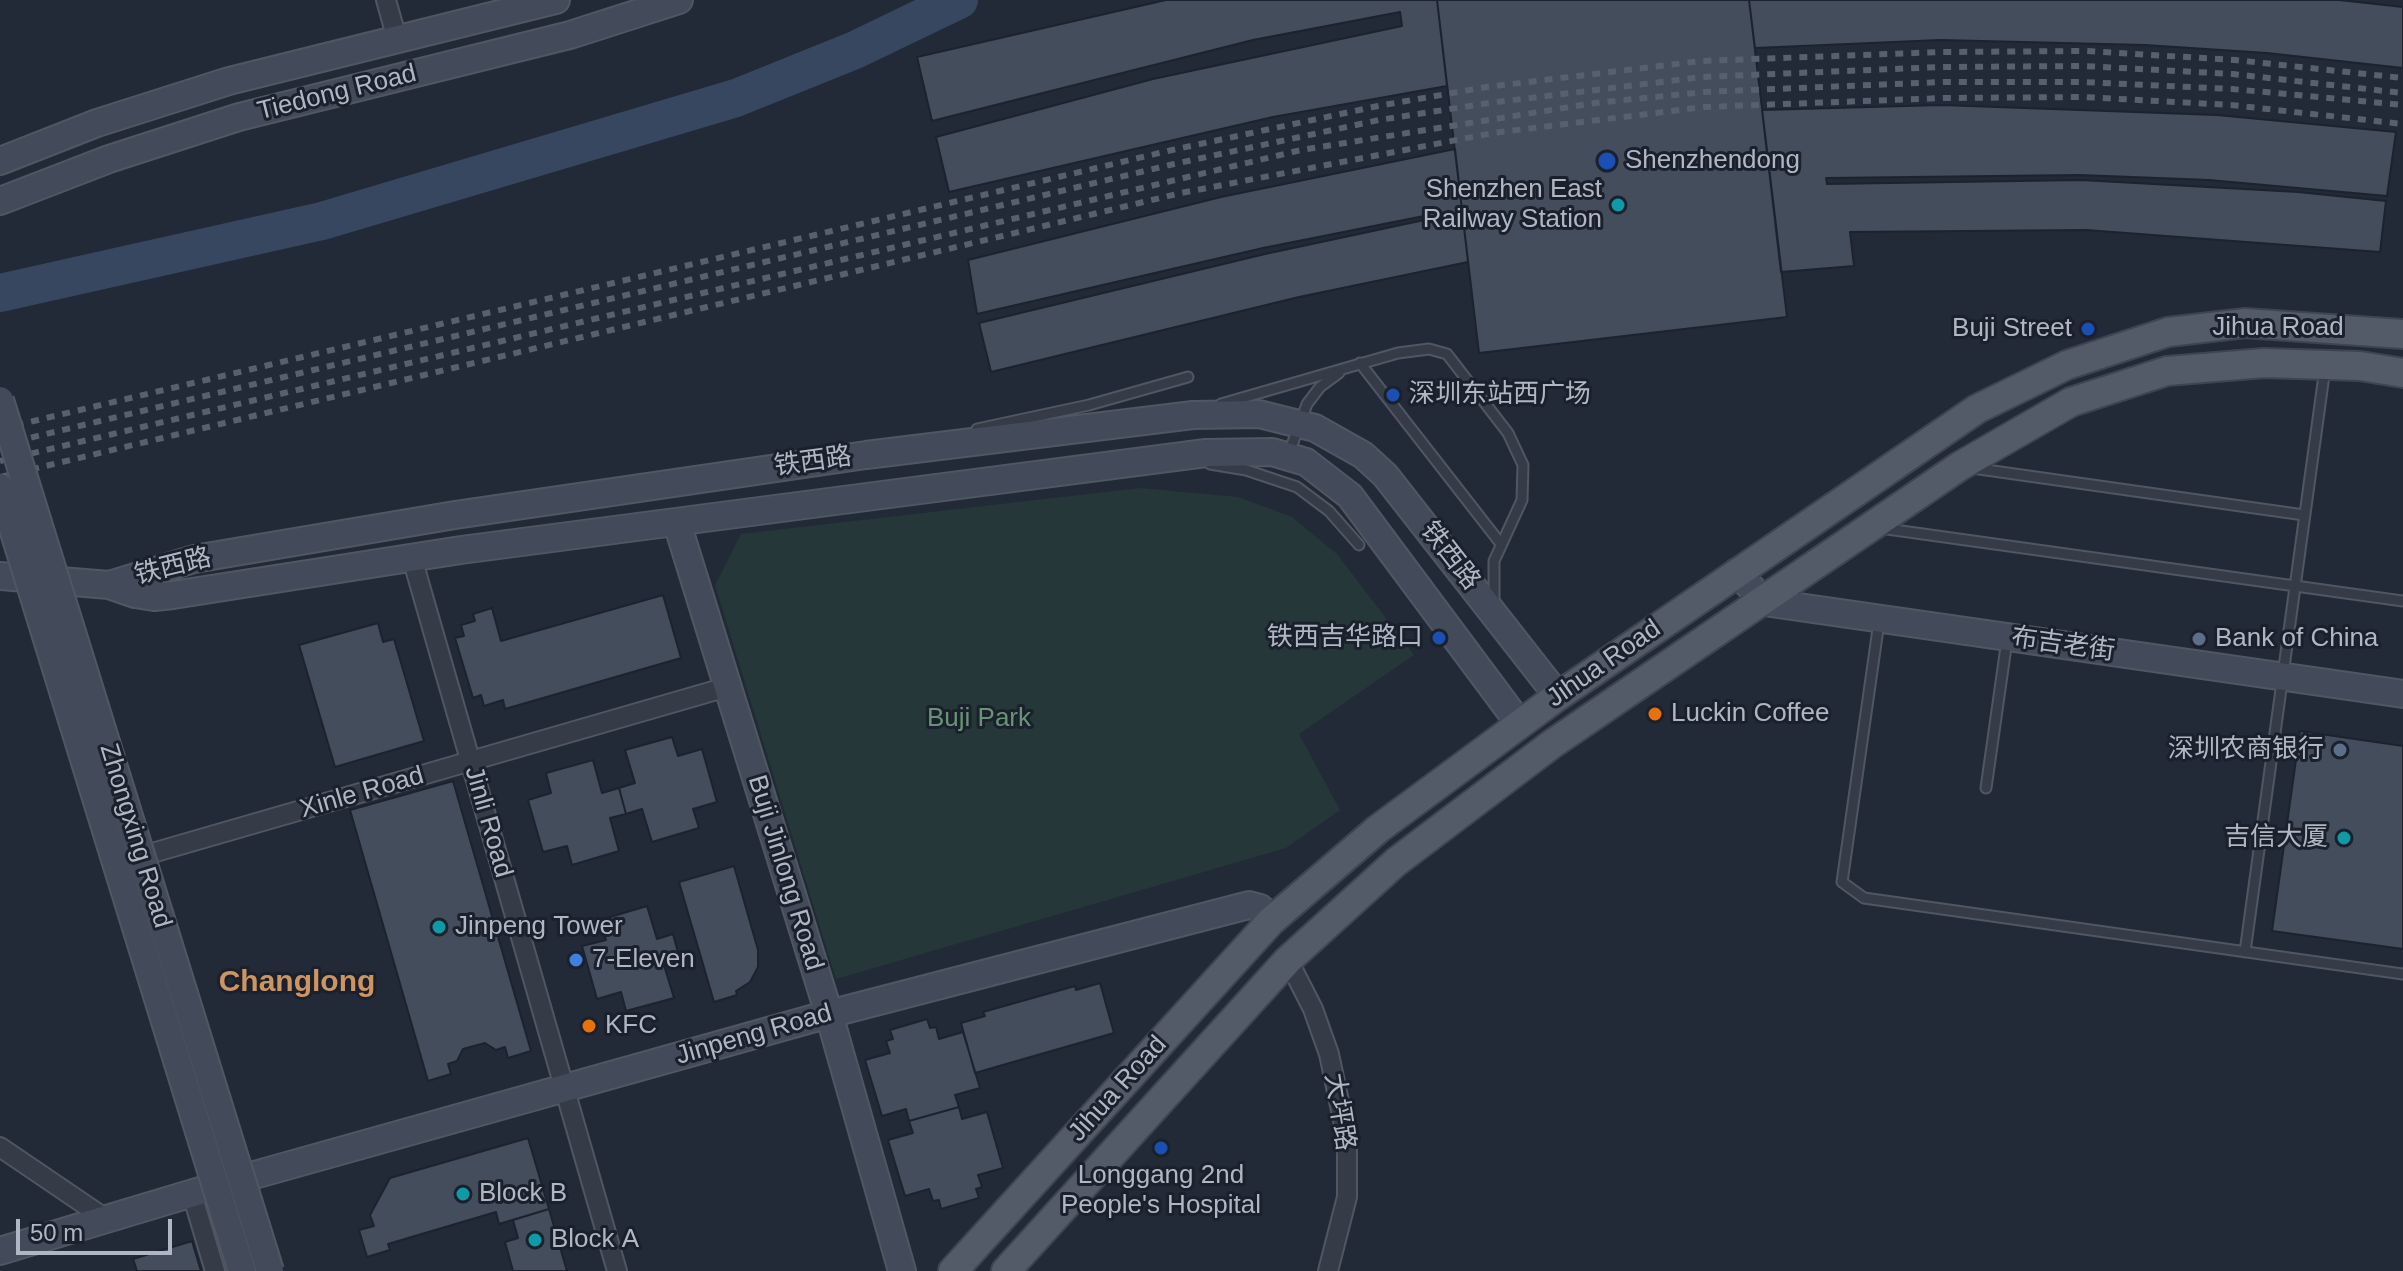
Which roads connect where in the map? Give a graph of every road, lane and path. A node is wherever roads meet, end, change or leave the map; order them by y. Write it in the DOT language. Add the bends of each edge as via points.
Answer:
graph roads {
  1 [pos="386,0"];
  2 [pos="556,0"];
  3 [pos="679,0"];
  4 [pos="397,39"];
  5 [pos="0,161"];
  6 [pos="0,201"];
  7 [pos="2403,334"];
  8 [pos="1360,363"];
  9 [pos="2325,364"];
  10 [pos="2403,373"];
  11 [pos="1188,377"];
  12 [pos="0,400"];
  13 [pos="1157,419"];
  14 [pos="1299,422"];
  15 [pos="866,455"];
  16 [pos="1289,455"];
  17 [pos="1167,458"];
  18 [pos="1960,466"];
  19 [pos="0,487"];
  20 [pos="455,515"];
  21 [pos="2304,515"];
  22 [pos="677,523"];
  23 [pos="1870,526"];
  24 [pos="1501,544"];
  25 [pos="1359,545"];
  26 [pos="461,550"];
  27 [pos="412,558"];
  28 [pos="1737,572"];
  29 [pos="0,576"];
  30 [pos="42,577"];
  31 [pos="109,585"];
  32 [pos="2295,586"];
  33 [pos="2403,601"];
  34 [pos="1764,602"];
  35 [pos="1879,619"];
  36 [pos="1501,623"];
  37 [pos="2008,637"];
  38 [pos="2282,676"];
  39 [pos="727,687"];
  40 [pos="2403,694"];
  41 [pos="1558,696"];
  42 [pos="1519,723"];
  43 [pos="470,762"];
  44 [pos="1986,788"];
  45 [pos="135,858"];
  46 [pos="1271,921"];
  47 [pos="2245,952"];
  48 [pos="1288,960"];
  49 [pos="2403,974"];
  50 [pos="829,1014"];
  51 [pos="565,1088"];
  52 [pos="0,1147"];
  53 [pos="226,1183"];
  54 [pos="192,1194"];
  55 [pos="106,1219"];
  56 [pos="0,1251"];
  57 [pos="215,1271"];
  58 [pos="242,1271"];
  59 [pos="270,1271"];
  60 [pos="617,1271"];
  61 [pos="902,1271"];
  62 [pos="953,1271"];
  63 [pos="1006,1271"];
  64 [pos="1328,1271"];
  1 -- 4 [label="street"];
  2 -- 4 [label="main road, Tiedong Road"];
  3 -- 6 [label="main road, Tiedong Road" via="557,39 239,117"];
  4 -- 5 [label="main road, Tiedong Road" via="162,101"];
  7 -- 28 [label="main road, Jihua Road" via="2245,323 2168,332 2067,365 1977,409"];
  8 -- 13 [label="lane"];
  8 -- 14 [label="lane" via="1320,387"];
  8 -- 24 [label="lane"];
  8 -- 24 [label="lane" via="1434,349 1459,366 1508,433 1523,465 1522,500"];
  9 -- 10 [label="main road, Jihua Road"];
  9 -- 18 [label="main road, Jihua Road" via="2167,371 2071,402"];
  9 -- 21 [label="lane"];
  11 -- 15 [label="lane"];
  12 -- 59 [label="main road, Zhongxing Road, bridge"];
  13 -- 14 [label="main road, 铁西路" via="1239,412"];
  13 -- 15 [label="main road, 铁西路"];
  14 -- 16 [label="lane"];
  14 -- 36 [label="main road, 铁西路" via="1340,440 1385,475"];
  15 -- 20 [label="main road, 铁西路"];
  16 -- 17 [label="main road, 铁西路" via="1234,451"];
  16 -- 42 [label="main road, 铁西路" via="1322,471 1350,496"];
  17 -- 22 [label="main road, 铁西路"];
  17 -- 25 [label="lane" via="1246,470 1297,487 1329,511"];
  18 -- 21 [label="lane"];
  18 -- 23 [label="main road, Jihua Road"];
  19 -- 58 [label="main road, Zhongxing Road, bridge"];
  20 -- 26 [label="main road"];
  20 -- 31 [label="main road, 铁西路" via="194,559"];
  21 -- 32 [label="lane"];
  22 -- 26 [label="main road, 铁西路"];
  22 -- 39 [label="main road, Buji Jinlong Road"];
  23 -- 32 [label="lane"];
  23 -- 34 [label="main road, Jihua Road"];
  24 -- 36 [label="lane" via="1492,575"];
  26 -- 27 [label="main road, 铁西路"];
  27 -- 31 [label="main road, 铁西路" via="173,595 135,594"];
  27 -- 43 [label="street, Jinli Road"];
  28 -- 34 [label="main road"];
  28 -- 41 [label="main road, Jihua Road"];
  29 -- 30 [label="main road"];
  30 -- 31 [label="main road"];
  30 -- 45 [label="street"];
  30 -- 53 [label="street"];
  32 -- 33 [label="lane"];
  32 -- 38 [label="lane"];
  34 -- 35 [label="main road, 布吉老街"];
  34 -- 48 [label="main road, Jihua Road" via="1552,744 1396,862"];
  35 -- 37 [label="main road, 布吉老街"];
  35 -- 47 [label="lane" via="1842,882 1864,898"];
  36 -- 41 [label="main road, 铁西路"];
  37 -- 38 [label="main road, 布吉老街"];
  37 -- 44 [label="lane"];
  38 -- 40 [label="main road, 布吉老街"];
  38 -- 47 [label="lane"];
  39 -- 43 [label="street, Xinle Road"];
  39 -- 50 [label="main road, Buji Jinlong Road"];
  41 -- 42 [label="main road, Jihua Road"];
  42 -- 46 [label="main road, Jihua Road" via="1378,829"];
  43 -- 45 [label="street, Xinle Road"];
  43 -- 51 [label="street, Jinli Road"];
  45 -- 53 [label="street"];
  46 -- 50 [label="main road, Jinpeng Road" via="1260,908 1249,905"];
  46 -- 62 [label="main road, Jihua Road"];
  47 -- 49 [label="lane"];
  48 -- 63 [label="main road, Jihua Road"];
  48 -- 64 [label="street, 大坪路" via="1329,1054 1347,1139 1347,1197"];
  50 -- 51 [label="main road, Jinpeng Road"];
  50 -- 61 [label="main road, Buji Jinlong Road"];
  51 -- 53 [label="main road, Jinpeng Road"];
  51 -- 60 [label="street, Jinli Road"];
  52 -- 55 [label="street"];
  53 -- 54 [label="main road, Jinpeng Road"];
  54 -- 55 [label="main road, Jinpeng Road"];
  54 -- 57 [label="street"];
  55 -- 56 [label="main road, Jinpeng Road"];
}
